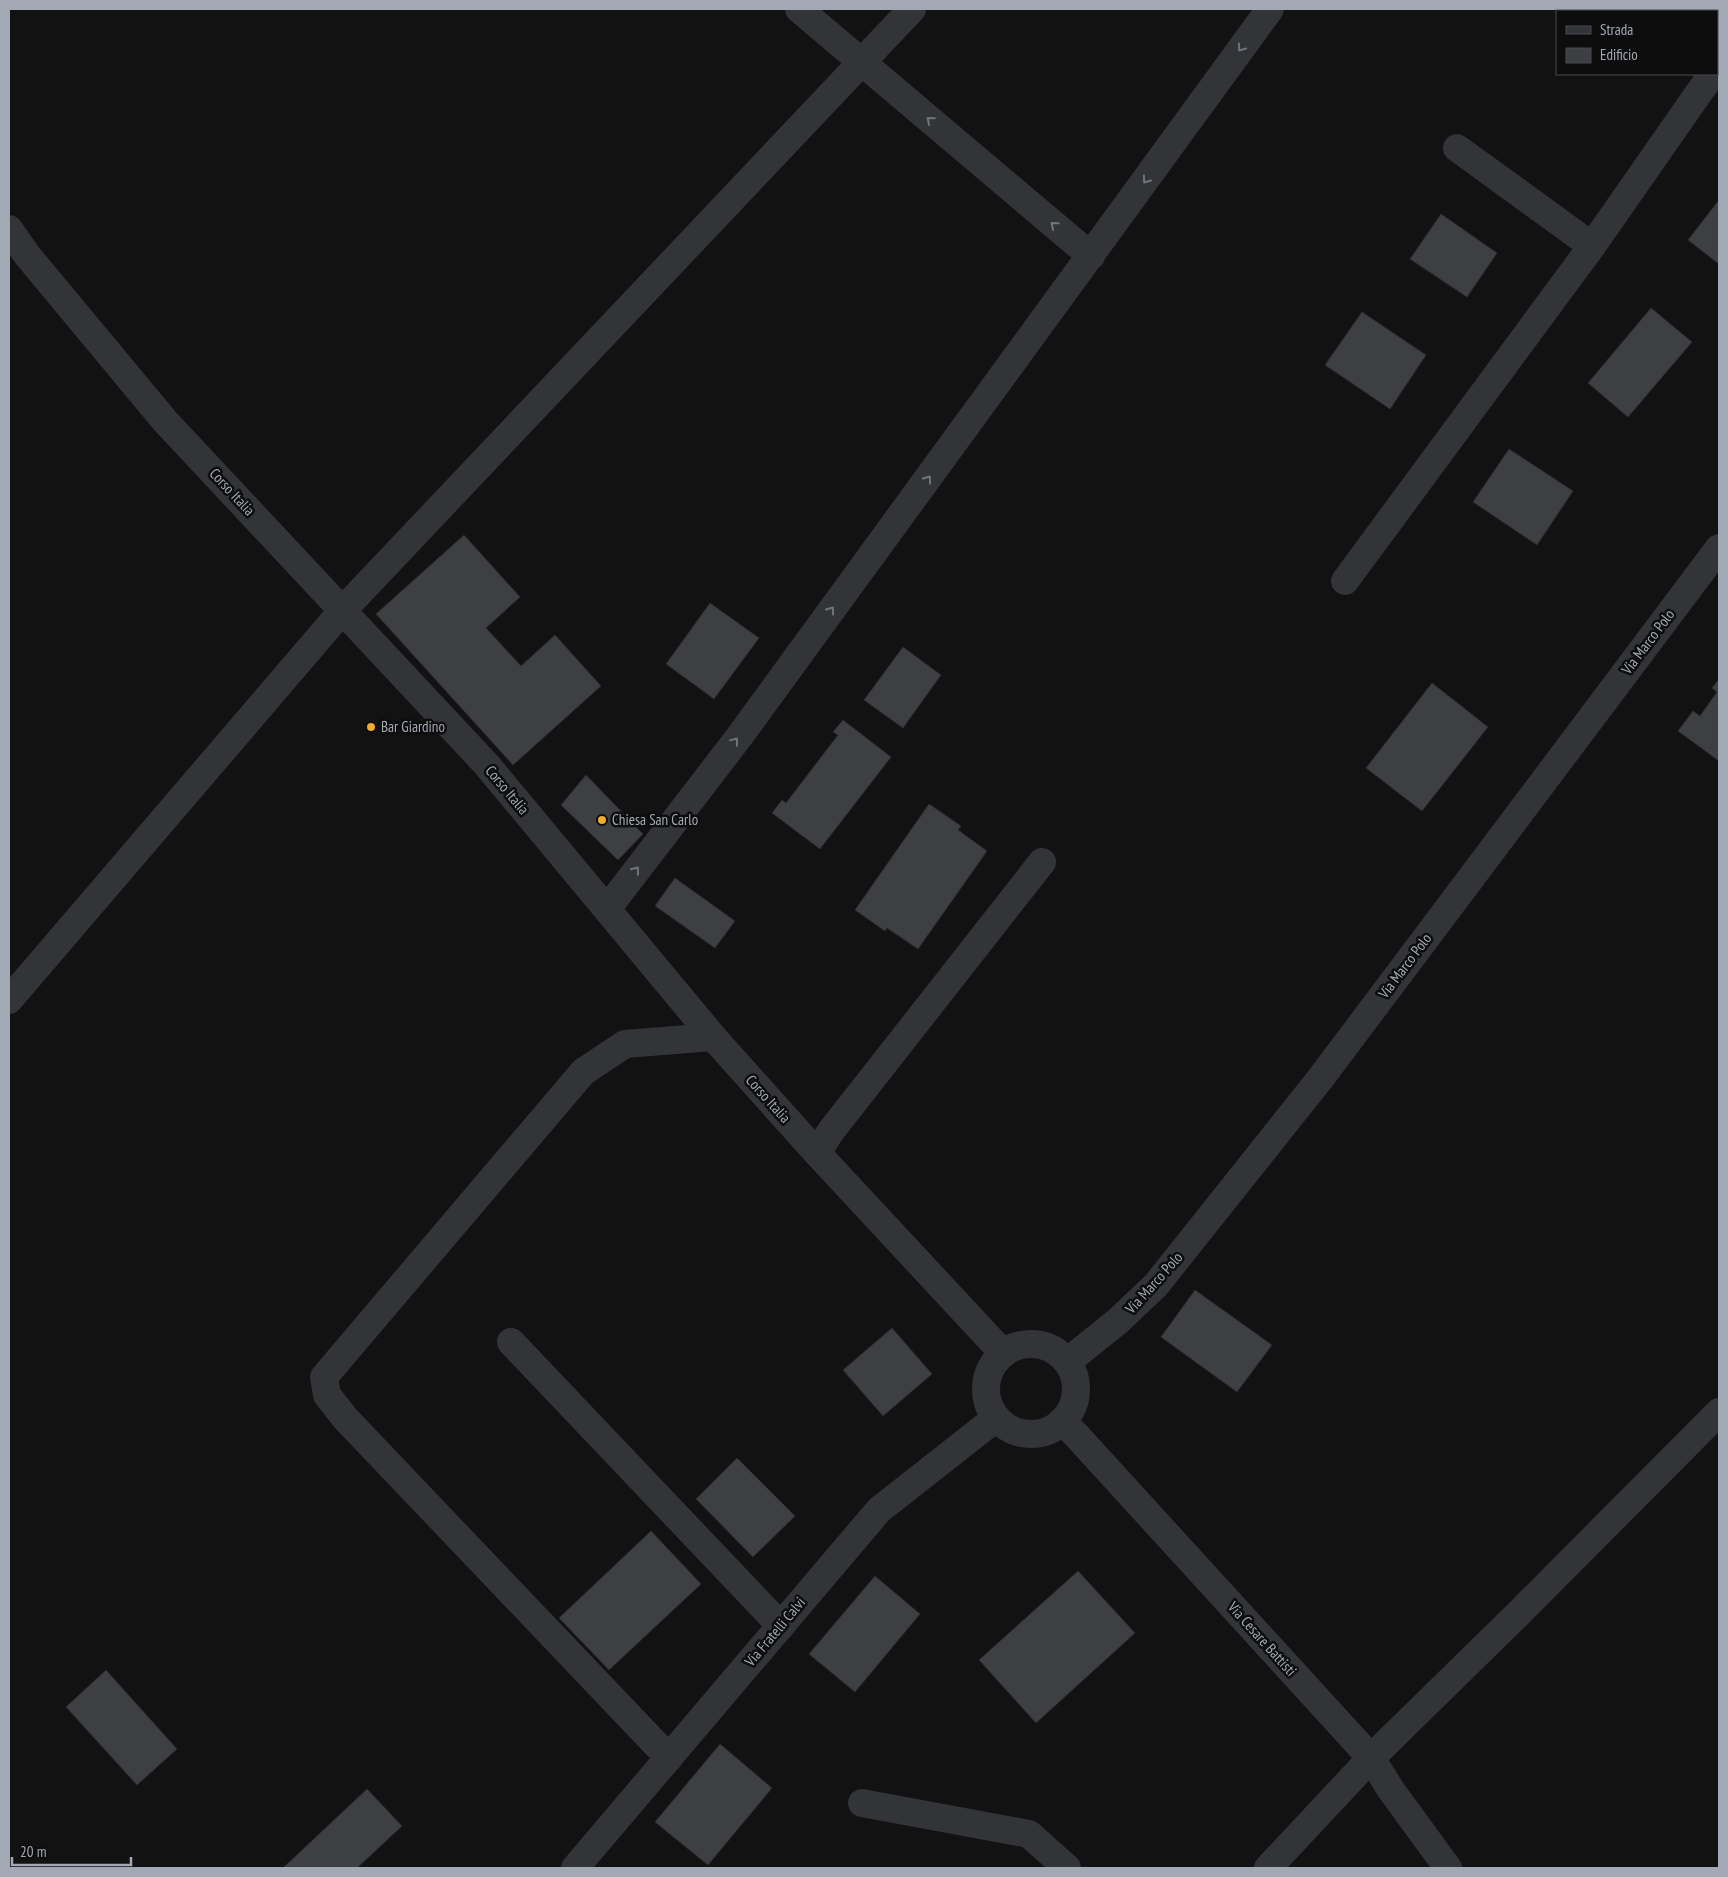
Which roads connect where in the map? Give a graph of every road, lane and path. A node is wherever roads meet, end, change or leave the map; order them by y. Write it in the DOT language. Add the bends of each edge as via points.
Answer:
graph roads {
  1 [pos="799,9"];
  2 [pos="912,9"];
  3 [pos="1270,9"];
  4 [pos="862,62"];
  5 [pos="1711,75"];
  6 [pos="1457,148"];
  7 [pos="9,229"];
  8 [pos="1592,246"];
  9 [pos="1091,256"];
  10 [pos="1719,548"];
  11 [pos="1345,581"];
  12 [pos="342,611"];
  13 [pos="1042,862"];
  14 [pos="606,909"];
  15 [pos="9,1000"];
  16 [pos="713,1037"];
  17 [pos="816,1153"];
  18 [pos="511,1342"];
  19 [pos="1003,1353"];
  20 [pos="1067,1362"];
  21 [pos="1719,1412"];
  22 [pos="996,1418"];
  23 [pos="1062,1421"];
  24 [pos="781,1626"];
  25 [pos="669,1758"];
  26 [pos="1370,1758"];
  27 [pos="862,1803"];
  28 [pos="575,1868"];
  29 [pos="1067,1868"];
  30 [pos="1268,1868"];
  31 [pos="1448,1868"];
  1 -- 4 [label="street"];
  2 -- 4 [label="street"];
  3 -- 9 [label="street, one-way"];
  9 -- 4 [label="street, one-way"];
  4 -- 12 [label="street"];
  5 -- 8 [label="street"];
  6 -- 8 [label="street"];
  7 -- 12 [label="street, Corso Italia" via="165,421"];
  8 -- 11 [label="street"];
  14 -- 9 [label="street, one-way" via="739,737"];
  10 -- 20 [label="street, Via Marco Polo" via="1320,1079 1156,1285"];
  12 -- 14 [label="street, Corso Italia" via="486,764"];
  12 -- 15 [label="street"];
  13 -- 17 [label="street"];
  14 -- 16 [label="street, Corso Italia"];
  16 -- 17 [label="street, Corso Italia"];
  16 -- 25 [label="street" via="625,1044 583,1072 324,1377 327,1395 345,1418"];
  17 -- 19 [label="street, Corso Italia"];
  18 -- 24 [label="street"];
  19 -- 20 [label="street" via="1022,1344 1038,1344 1060,1354"];
  19 -- 22 [label="street" via="992,1365 986,1385 988,1405"];
  20 -- 23 [label="street" via="1073,1372 1075,1400"];
  21 -- 26 [label="street"];
  22 -- 23 [label="street" via="1008,1428 1030,1434 1048,1431"];
  22 -- 24 [label="street, Via Fratelli Calvi" via="879,1510"];
  23 -- 26 [label="street, Via Cesare Battisti"];
  24 -- 25 [label="street, Via Fratelli Calvi"];
  25 -- 28 [label="street, Via Fratelli Calvi"];
  26 -- 30 [label="street"];
  26 -- 31 [label="street, Via Cesare Battisti"];
  27 -- 29 [label="street" via="1029,1834"];
}
